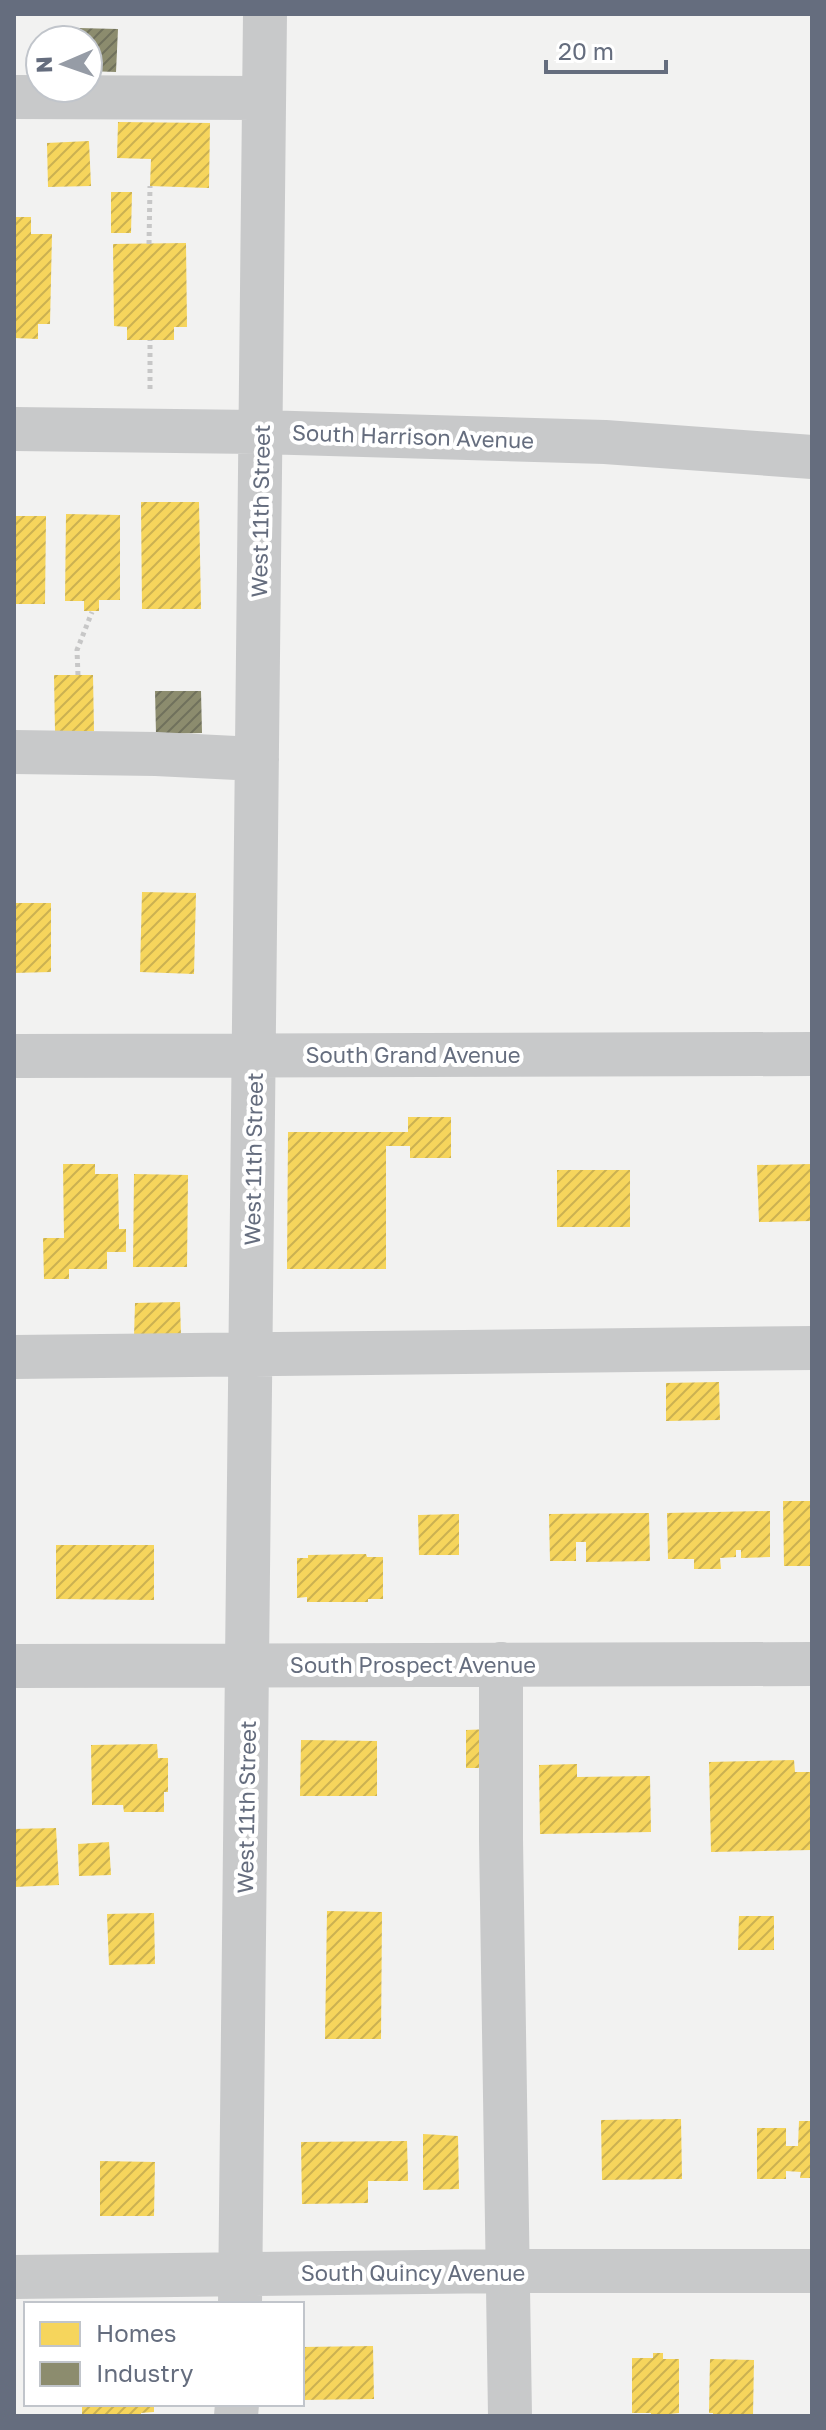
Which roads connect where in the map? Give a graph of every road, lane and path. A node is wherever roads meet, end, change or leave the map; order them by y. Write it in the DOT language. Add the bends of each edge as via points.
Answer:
graph roads {
  1 [pos="265,14"];
  2 [pos="14,97"];
  3 [pos="264,98"];
  4 [pos="150,186"];
  5 [pos="149,244"];
  6 [pos="150,340"];
  7 [pos="150,389"];
  8 [pos="14,429"];
  9 [pos="260,432"];
  10 [pos="812,457"];
  11 [pos="92,612"];
  12 [pos="78,675"];
  13 [pos="14,752"];
  14 [pos="257,759"];
  15 [pos="254,1054"];
  16 [pos="812,1054"];
  17 [pos="14,1056"];
  18 [pos="812,1348"];
  19 [pos="251,1354"];
  20 [pos="14,1357"];
  21 [pos="247,1664"];
  22 [pos="501,1664"];
  23 [pos="812,1664"];
  24 [pos="14,1666"];
  25 [pos="508,2271"];
  26 [pos="812,2271"];
  27 [pos="14,2277"];
  28 [pos="240,2289"];
  29 [pos="510,2416"];
  1 -- 3 [label="street, West 11th Street"];
  2 -- 3 [label="street"];
  3 -- 9 [label="street, West 11th Street"];
  4 -- 5 [label="path"];
  6 -- 7 [label="path"];
  8 -- 9 [label="street, South Harrison Avenue"];
  9 -- 10 [label="street, South Harrison Avenue" via="605,442"];
  9 -- 14 [label="street, West 11th Street"];
  11 -- 12 [label="path" via="77,650"];
  13 -- 14 [label="street"];
  14 -- 15 [label="street, West 11th Street"];
  15 -- 16 [label="street, South Grand Avenue"];
  15 -- 17 [label="street, South Grand Avenue"];
  15 -- 19 [label="street, West 11th Street"];
  18 -- 19 [label="street"];
  19 -- 20 [label="street"];
  19 -- 21 [label="street, West 11th Street"];
  21 -- 22 [label="street, South Prospect Avenue"];
  21 -- 24 [label="street, South Prospect Avenue"];
  21 -- 28 [label="street, West 11th Street"];
  22 -- 23 [label="street, South Prospect Avenue"];
  22 -- 25 [label="street"];
  25 -- 26 [label="street, South Quincy Avenue"];
  25 -- 28 [label="street, South Quincy Avenue"];
  25 -- 29 [label="street"];
  27 -- 28 [label="street, South Quincy Avenue"];
}
